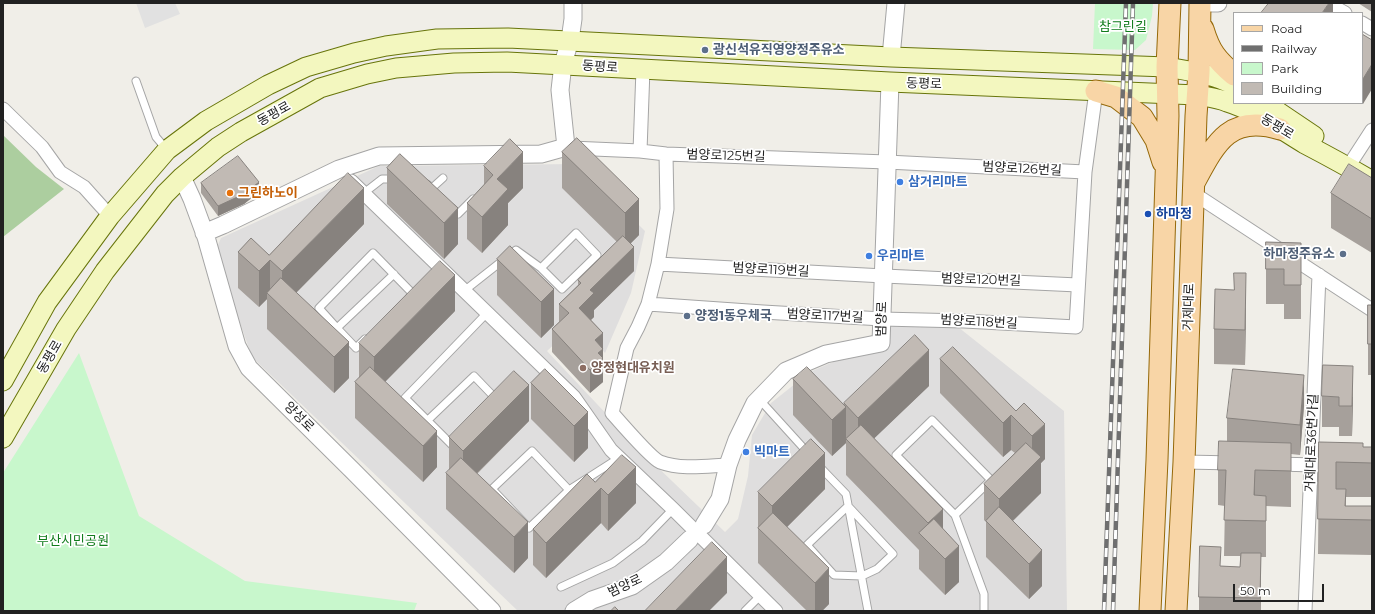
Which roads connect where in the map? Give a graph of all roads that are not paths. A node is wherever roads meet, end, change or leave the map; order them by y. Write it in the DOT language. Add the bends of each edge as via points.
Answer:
graph roads {
  1 [pos="573,3"];
  2 [pos="896,3"];
  3 [pos="1170,3"];
  4 [pos="1218,3"];
  5 [pos="1327,3"];
  6 [pos="1200,8"];
  7 [pos="1343,12"];
  8 [pos="1363,24"];
  9 [pos="1372,29"];
  10 [pos="570,40"];
  11 [pos="891,56"];
  12 [pos="563,64"];
  13 [pos="1167,68"];
  14 [pos="643,70"];
  15 [pos="1199,72"];
  16 [pos="1233,74"];
  17 [pos="136,81"];
  18 [pos="890,82"];
  19 [pos="1233,84"];
  20 [pos="1096,91"];
  21 [pos="1168,94"];
  22 [pos="1197,95"];
  23 [pos="1233,103"];
  24 [pos="1234,104"];
  25 [pos="1267,104"];
  26 [pos="3,109"];
  27 [pos="1280,129"];
  28 [pos="1372,130"];
  29 [pos="566,147"];
  30 [pos="167,150"];
  31 [pos="640,151"];
  32 [pos="666,154"];
  33 [pos="887,162"];
  34 [pos="1348,167"];
  35 [pos="339,169"];
  36 [pos="1085,172"];
  37 [pos="401,174"];
  38 [pos="1166,175"];
  39 [pos="182,177"];
  40 [pos="443,178"];
  41 [pos="422,179"];
  42 [pos="1372,181"];
  43 [pos="1193,189"];
  44 [pos="364,194"];
  45 [pos="478,194"];
  46 [pos="447,204"];
  47 [pos="110,216"];
  48 [pos="204,233"];
  49 [pos="658,264"];
  50 [pos="541,268"];
  51 [pos="394,274"];
  52 [pos="1319,275"];
  53 [pos="884,276"];
  54 [pos="1078,284"];
  55 [pos="464,291"];
  56 [pos="648,304"];
  57 [pos="402,305"];
  58 [pos="1372,310"];
  59 [pos="487,313"];
  60 [pos="882,319"];
  61 [pos="337,328"];
  62 [pos="373,332"];
  63 [pos="3,381"];
  64 [pos="759,399"];
  65 [pos="494,408"];
  66 [pos="612,413"];
  67 [pos="428,420"];
  68 [pos="596,427"];
  69 [pos="3,438"];
  70 [pos="460,441"];
  71 [pos="619,458"];
  72 [pos="1184,462"];
  73 [pos="1247,464"];
  74 [pos="1263,464"];
  75 [pos="728,465"];
  76 [pos="1311,465"];
  77 [pos="1334,466"];
  78 [pos="569,490"];
  79 [pos="848,506"];
  80 [pos="673,509"];
  81 [pos="955,515"];
  82 [pos="704,525"];
  83 [pos="690,539"];
  84 [pos="862,576"];
  85 [pos="560,587"];
  86 [pos="760,595"];
  87 [pos="492,611"];
  88 [pos="574,611"];
  89 [pos="745,611"];
  90 [pos="776,611"];
  91 [pos="868,611"];
  92 [pos="984,611"];
  93 [pos="1150,611"];
  94 [pos="1176,611"];
  95 [pos="1305,611"];
  1 -- 10 [label="street"];
  2 -- 11 [label="street"];
  3 -- 13 [label="main road, 거제대로"];
  4 -- 6 [label="street"];
  5 -- 7 [label="street"];
  6 -- 15 [label="main road, 거제대로"];
  6 -- 16 [label="main road" via="1212,53"];
  8 -- 9 [label="street"];
  10 -- 11 [label="main road, 동평로"];
  10 -- 12 [label="street"];
  10 -- 30 [label="main road, 동평로" via="437,39 354,53 306,67 268,85 206,121"];
  11 -- 13 [label="main road, 동평로"];
  12 -- 14 [label="main road, 동평로"];
  12 -- 29 [label="street" via="560,90"];
  12 -- 39 [label="main road, 동평로" via="454,63 396,68 367,74 320,88 241,132 218,147"];
  13 -- 15 [label="main road, 동평로"];
  13 -- 21 [label="main road, 거제대로"];
  14 -- 18 [label="main road, 동평로"];
  14 -- 31 [label="street"];
  15 -- 19 [label="main road, 동평로"];
  15 -- 22 [label="main road, 거제대로"];
  17 -- 30 [label="lane" via="156,138"];
  18 -- 20 [label="main road, 동평로"];
  18 -- 33 [label="street, 범양로"];
  20 -- 21 [label="main road, 동평로"];
  20 -- 36 [label="street"];
  20 -- 38 [label="main road" via="1116,97 1142,117 1156,140"];
  21 -- 22 [label="main road, 동평로"];
  21 -- 38 [label="main road, 거제대로"];
  22 -- 23 [label="main road, 동평로"];
  22 -- 43 [label="main road, 거제대로"];
  24 -- 27 [label="main road, 동평로"];
  25 -- 34 [label="main road, 동평로" via="1329,148"];
  26 -- 47 [label="street" via="42,147 60,172 84,187"];
  27 -- 34 [label="main road, 동평로"];
  27 -- 43 [label="main road" via="1256,124 1238,127 1226,134 1208,156"];
  28 -- 34 [label="street"];
  29 -- 31 [label="street, 범양로125번길"];
  29 -- 35 [label="street" via="541,154 379,156"];
  30 -- 47 [label="main road, 동평로"];
  31 -- 32 [label="street, 범양로125번길"];
  32 -- 33 [label="street, 범양로125번길"];
  32 -- 49 [label="street" via="667,210"];
  33 -- 36 [label="street, 범양로126번길"];
  33 -- 53 [label="street, 범양로"];
  34 -- 42 [label="main road, 동평로"];
  35 -- 44 [label="street"];
  35 -- 48 [label="street"];
  36 -- 54 [label="street"];
  37 -- 44 [label="lane" via="390,179 382,179"];
  38 -- 93 [label="main road, 거제대로"];
  39 -- 48 [label="street, 양성로"];
  39 -- 69 [label="main road, 동평로" via="165,194 105,271 66,329"];
  40 -- 41 [label="lane" via="435,191"];
  43 -- 52 [label="street"];
  43 -- 72 [label="main road, 거제대로"];
  44 -- 55 [label="street" via="438,271"];
  45 -- 46 [label="lane" via="458,214"];
  47 -- 63 [label="main road, 동평로" via="47,302"];
  48 -- 87 [label="street, 양성로" via="237,346 249,368"];
  49 -- 53 [label="street, 범양로119번길"];
  49 -- 56 [label="street"];
  50 -- 50 [label="lane" via="562,289 597,255 576,233"];
  50 -- 55 [label="lane" via="516,250"];
  51 -- 57 [label="lane" via="416,291"];
  51 -- 61 [label="lane"];
  51 -- 61 [label="lane" via="373,253 318,308"];
  52 -- 58 [label="street"];
  52 -- 76 [label="street, 거제대로36번가길"];
  53 -- 54 [label="street, 범양로120번길"];
  53 -- 60 [label="street, 범양로"];
  54 -- 60 [label="street, 범양로118번길" via="1076,327"];
  55 -- 59 [label="street"];
  56 -- 60 [label="street, 범양로117번길"];
  56 -- 66 [label="street" via="627,348"];
  59 -- 67 [label="lane" via="405,398"];
  59 -- 68 [label="street" via="574,397"];
  60 -- 64 [label="street, 범양로" via="881,343 826,354 786,371"];
  61 -- 62 [label="lane" via="356,348"];
  64 -- 75 [label="street, 범양로" via="737,440"];
  64 -- 79 [label="lane" via="846,494"];
  65 -- 67 [label="lane" via="500,403 474,376"];
  66 -- 68 [label="street"];
  66 -- 75 [label="street" via="658,462 689,467"];
  67 -- 70 [label="lane" via="454,447"];
  68 -- 71 [label="street"];
  71 -- 78 [label="lane"];
  71 -- 80 [label="street"];
  72 -- 73 [label="street"];
  72 -- 94 [label="main road, 거제대로"];
  74 -- 76 [label="street"];
  75 -- 82 [label="street, 범양로" via="720,499"];
  76 -- 77 [label="street"];
  76 -- 95 [label="street, 거제대로36번가길"];
  78 -- 78 [label="lane" via="532,451 492,489 529,528"];
  79 -- 84 [label="lane"];
  79 -- 84 [label="lane" via="893,554 877,569"];
  79 -- 84 [label="lane" via="806,545 834,575"];
  80 -- 85 [label="lane" via="642,541 613,563"];
  80 -- 86 [label="street"];
  81 -- 81 [label="lane" via="991,480 932,420 896,455"];
  81 -- 92 [label="lane" via="984,594"];
  83 -- 88 [label="street, 범양로" via="666,562 632,586 592,600"];
  84 -- 91 [label="lane"];
  86 -- 89 [label="lane"];
  86 -- 90 [label="street"];
}
